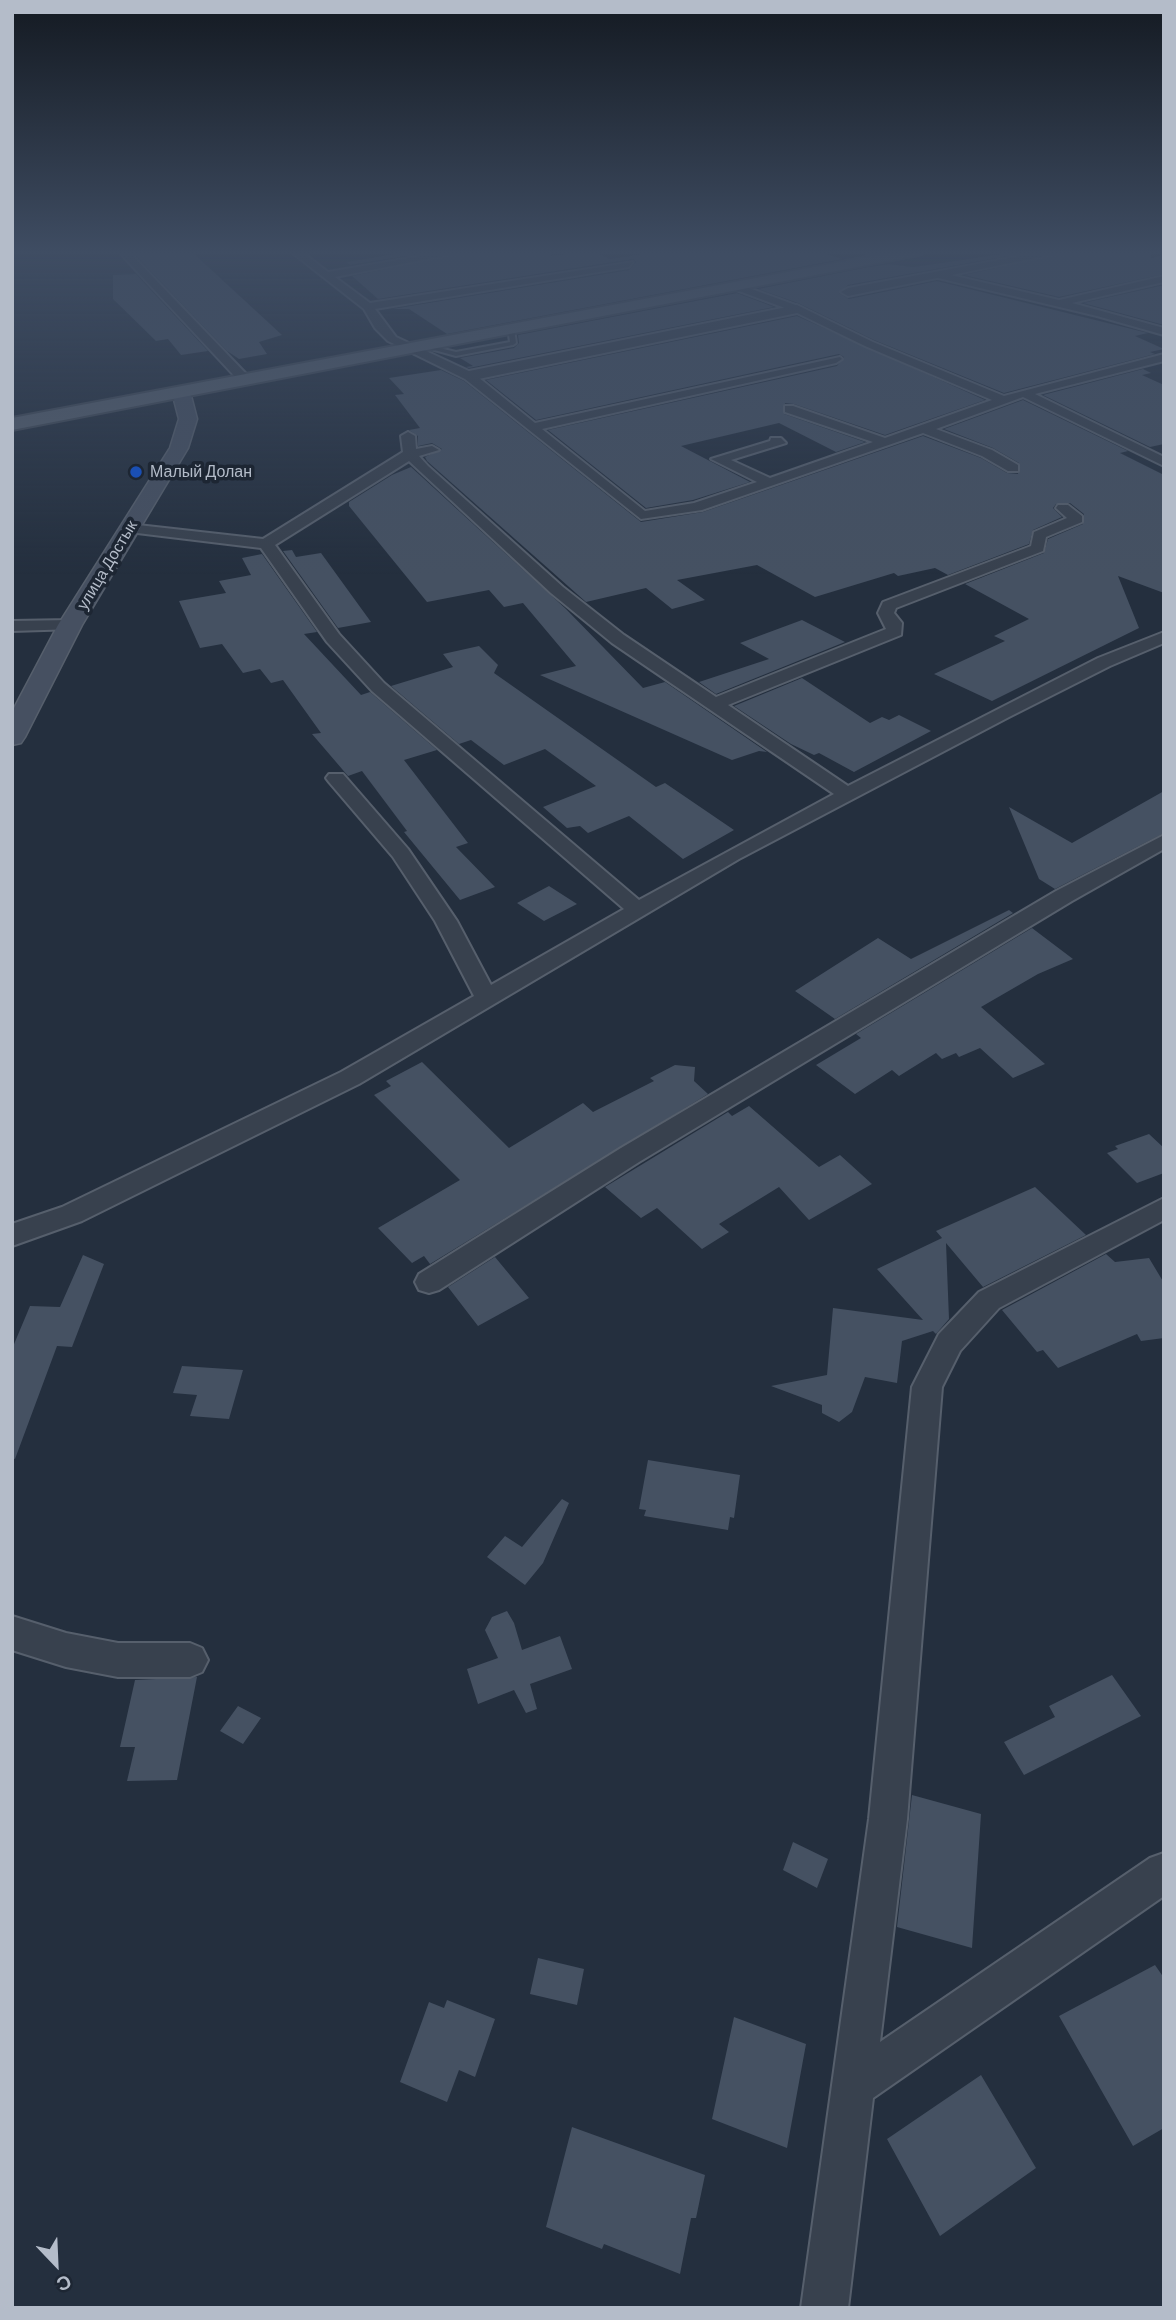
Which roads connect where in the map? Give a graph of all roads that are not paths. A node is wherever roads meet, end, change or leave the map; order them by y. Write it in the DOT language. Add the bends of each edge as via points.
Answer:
graph roads {
  1 [pos="224,359"];
  2 [pos="353,359"];
  3 [pos="553,359"];
  4 [pos="835,359"];
  5 [pos="907,359"];
  6 [pos="1155,359"];
  7 [pos="436,360"];
  8 [pos="426,371"];
  9 [pos="472,376"];
  10 [pos="245,380"];
  11 [pos="496,382"];
  12 [pos="181,392"];
  13 [pos="1024,393"];
  14 [pos="1003,400"];
  15 [pos="789,409"];
  16 [pos="12,424"];
  17 [pos="533,427"];
  18 [pos="922,428"];
  19 [pos="408,436"];
  20 [pos="955,440"];
  21 [pos="776,441"];
  22 [pos="885,442"];
  23 [pos="432,450"];
  24 [pos="932,451"];
  25 [pos="410,454"];
  26 [pos="1164,462"];
  27 [pos="1013,468"];
  28 [pos="770,483"];
  29 [pos="1063,508"];
  30 [pos="129,528"];
  31 [pos="266,544"];
  32 [pos="70,625"];
  33 [pos="12,626"];
  34 [pos="1164,637"];
  35 [pos="716,704"];
  36 [pos="12,737"];
  37 [pos="336,778"];
  38 [pos="847,794"];
  39 [pos="1164,841"];
  40 [pos="637,909"];
  41 [pos="486,997"];
  42 [pos="1164,1208"];
  43 [pos="12,1235"];
  44 [pos="429,1282"];
  45 [pos="12,1633"];
  46 [pos="190,1660"];
  47 [pos="1164,1872"];
  48 [pos="853,2086"];
  49 [pos="824,2308"];
  1 -- 10 [label="street"];
  2 -- 10 [label="main road"];
  3 -- 9 [label="street"];
  4 -- 17 [label="street"];
  5 -- 14 [label="street"];
  6 -- 13 [label="street"];
  7 -- 8 [label="street"];
  7 -- 9 [label="street"];
  9 -- 11 [label="street"];
  9 -- 17 [label="street"];
  10 -- 12 [label="main road"];
  12 -- 16 [label="main road"];
  12 -- 30 [label="main road, улица Достык" via="188,419 179,449"];
  13 -- 14 [label="street"];
  13 -- 26 [label="street"];
  14 -- 18 [label="street"];
  15 -- 22 [label="street"];
  17 -- 28 [label="street" via="641,515 697,507"];
  18 -- 20 [label="street"];
  18 -- 22 [label="street"];
  19 -- 25 [label="street"];
  20 -- 24 [label="street"];
  20 -- 27 [label="street"];
  21 -- 28 [label="street" via="779,443 718,459"];
  22 -- 28 [label="street"];
  23 -- 25 [label="street"];
  25 -- 31 [label="street"];
  25 -- 35 [label="street" via="557,590 618,639"];
  29 -- 35 [label="street" via="1077,519 1039,535 1038,548 888,605 886,613 895,631"];
  30 -- 31 [label="street"];
  30 -- 32 [label="main road, улица Достык"];
  31 -- 40 [label="street" via="333,638 378,687"];
  32 -- 33 [label="street"];
  32 -- 36 [label="main road, улица Достык"];
  34 -- 38 [label="street" via="1093,667"];
  35 -- 38 [label="street"];
  37 -- 41 [label="street" via="401,853 446,921"];
  38 -- 40 [label="street"];
  39 -- 44 [label="street" via="630,1155"];
  40 -- 41 [label="street"];
  41 -- 43 [label="street" via="338,1084 72,1214"];
  42 -- 48 [label="street" via="989,1300 949,1343 927,1387 888,1819"];
  45 -- 46 [label="street" via="118,1660"];
  47 -- 48 [label="street"];
  48 -- 49 [label="street"];
}
